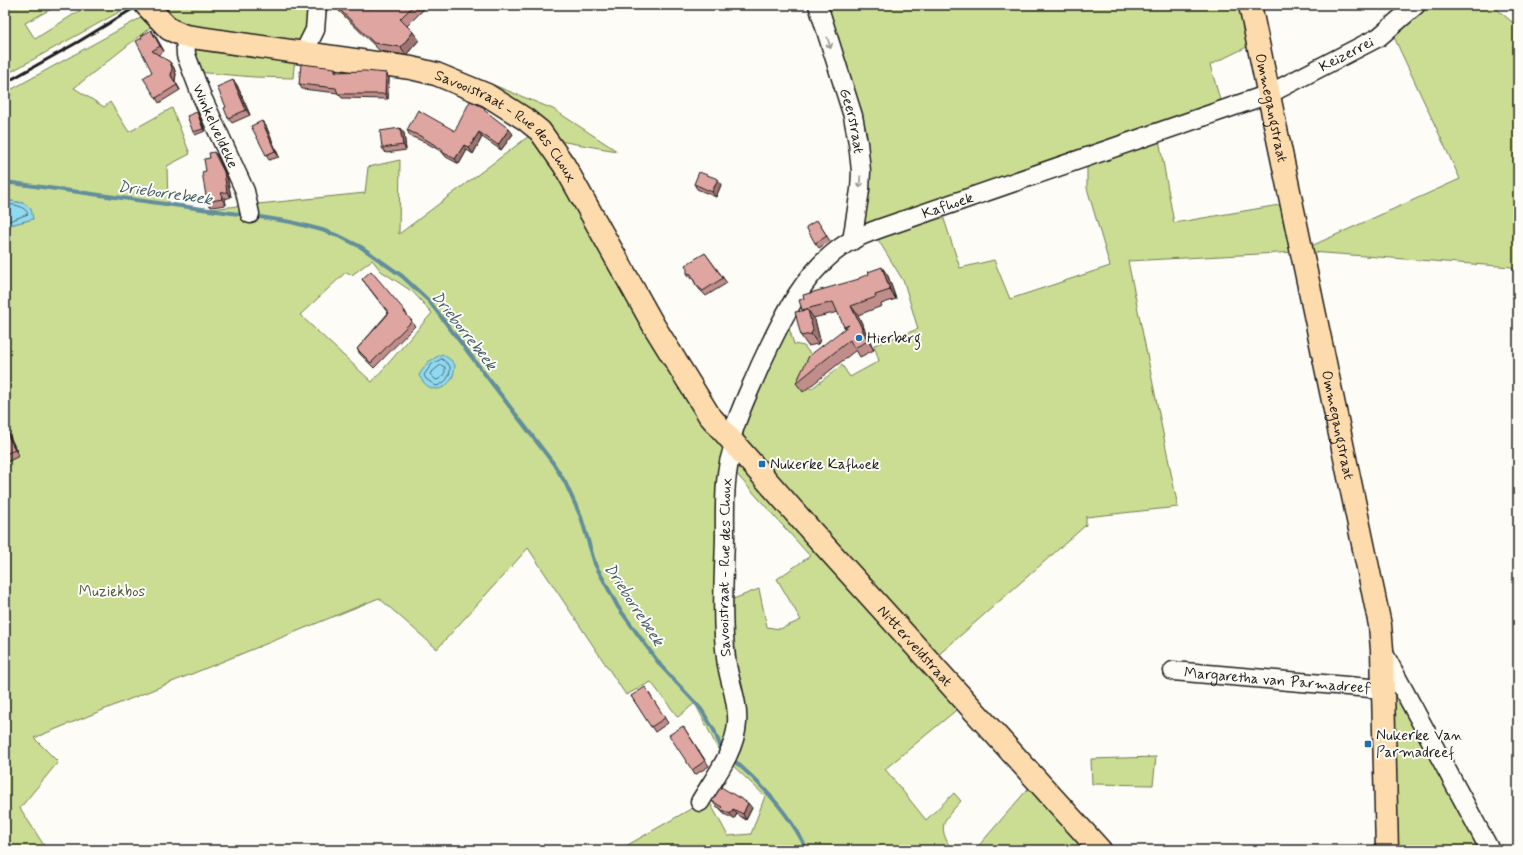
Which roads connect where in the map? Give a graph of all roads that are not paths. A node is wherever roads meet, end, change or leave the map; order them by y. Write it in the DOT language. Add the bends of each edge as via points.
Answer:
graph roads {
  1 [pos="146,5"];
  2 [pos="317,5"];
  3 [pos="818,5"];
  4 [pos="1250,5"];
  5 [pos="1416,5"];
  6 [pos="185,36"];
  7 [pos="304,52"];
  8 [pos="1269,94"];
  9 [pos="250,214"];
  10 [pos="852,241"];
  11 [pos="733,442"];
  12 [pos="1382,650"];
  13 [pos="1173,671"];
  14 [pos="1382,689"];
  15 [pos="700,802"];
  16 [pos="1100,850"];
  17 [pos="1387,850"];
  18 [pos="1490,850"];
  1 -- 6 [label="main road, Savooistraat - Rue des Choux" via="169,29"];
  2 -- 7 [label="street" via="315,30"];
  3 -- 10 [label="street, Geerstraat, one-way" via="853,116 858,143 860,190"];
  4 -- 8 [label="main road, Ommegangstraat"];
  5 -- 8 [label="street, Keizerrei" via="1379,37"];
  6 -- 7 [label="main road, Savooistraat - Rue des Choux"];
  6 -- 9 [label="street, Winkelveldeke" via="186,55 202,97 245,191"];
  7 -- 11 [label="main road, Savooistraat - Rue des Choux" via="436,74 487,95 540,131 564,165 689,385 709,415"];
  8 -- 10 [label="street, Kafhoek" via="890,225"];
  8 -- 12 [label="main road, Ommegangstraat" via="1375,597"];
  10 -- 11 [label="street, Kafhoek" via="813,273 783,316 742,406"];
  11 -- 15 [label="street, Savooistraat - Rue des Choux" via="726,502 723,615 726,660 737,723 734,740 726,758"];
  11 -- 16 [label="main road, Nitterveldstraat"];
  12 -- 14 [label="main road, Ommegangstraat"];
  12 -- 18 [label="street"];
  13 -- 14 [label="street, Margaretha van Parmadreef"];
  14 -- 17 [label="main road, Ommegangstraat"];
}
